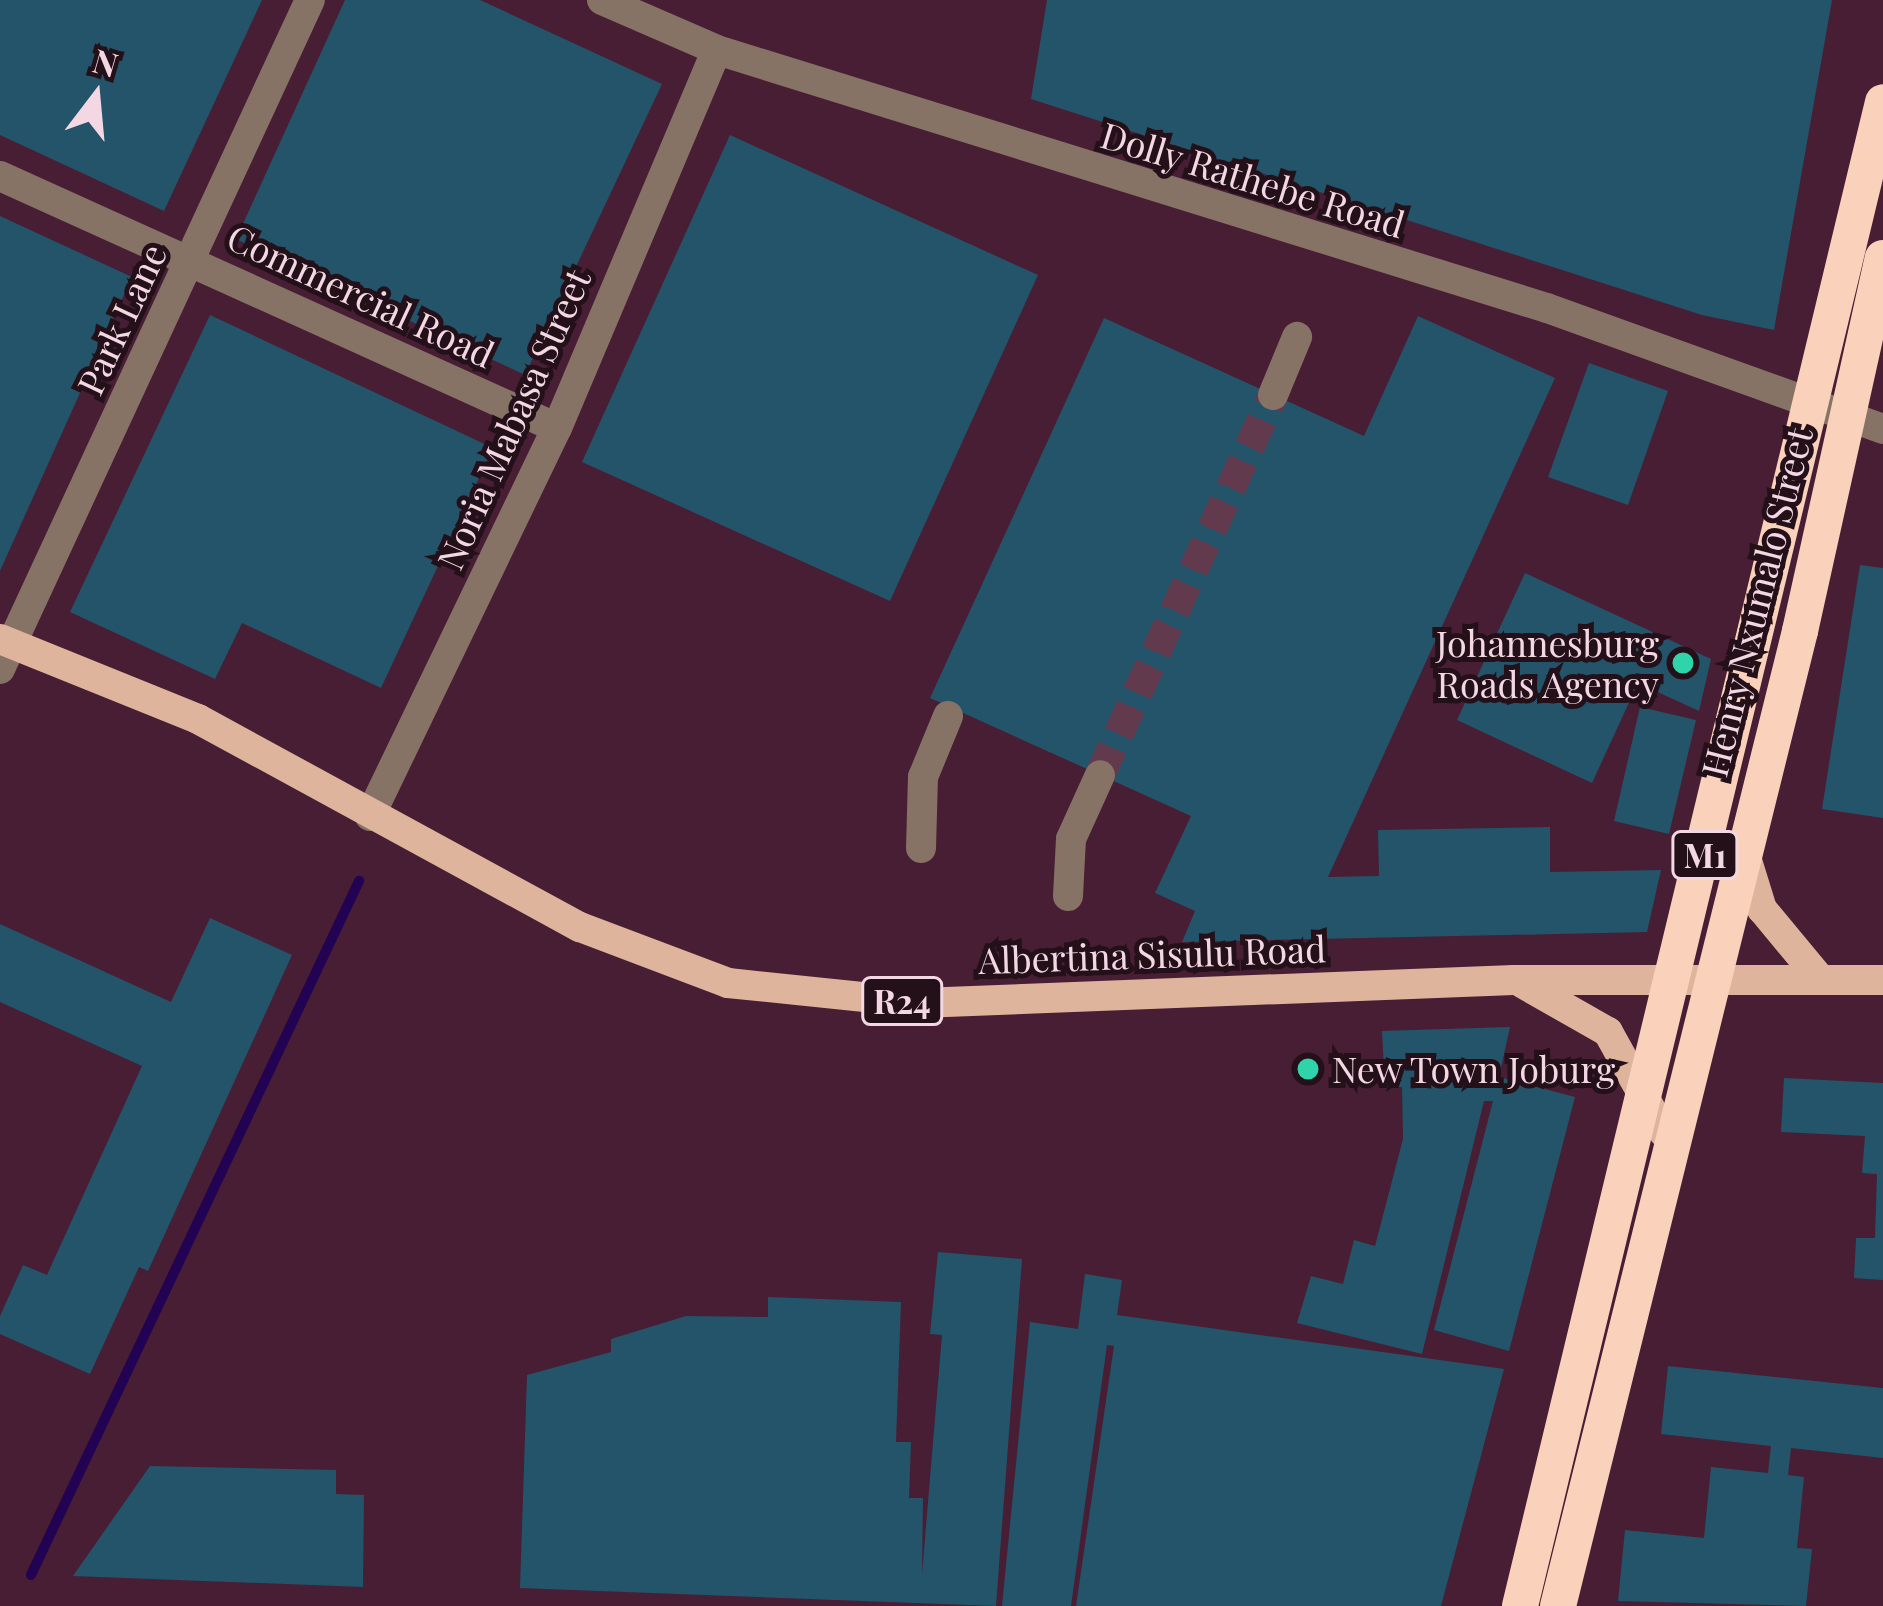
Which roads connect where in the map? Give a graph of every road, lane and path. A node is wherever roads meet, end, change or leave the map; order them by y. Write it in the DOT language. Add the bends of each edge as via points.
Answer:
graph roads {
  1 [pos="310,0"];
  2 [pos="602,0"];
  3 [pos="717,50"];
  4 [pos="1883,102"];
  5 [pos="0,176"];
  6 [pos="1883,244"];
  7 [pos="1883,258"];
  8 [pos="192,261"];
  9 [pos="1297,337"];
  10 [pos="1273,395"];
  11 [pos="1843,414"];
  12 [pos="557,428"];
  13 [pos="1883,429"];
  14 [pos="4,651"];
  15 [pos="948,716"];
  16 [pos="1100,776"];
  17 [pos="370,815"];
  18 [pos="1738,834"];
  19 [pos="921,848"];
  20 [pos="1067,896"];
  21 [pos="1702,976"];
  22 [pos="1514,980"];
  23 [pos="1821,980"];
  24 [pos="1883,980"];
  25 [pos="1664,1133"];
  26 [pos="1563,1541"];
  27 [pos="1518,1606"];
  28 [pos="1544,1606"];
  29 [pos="1558,1606"];
  1 -- 8 [label="street, Park Lane"];
  2 -- 3 [label="street, Dolly Rathebe Road"];
  3 -- 11 [label="street, Dolly Rathebe Road" via="1547,308"];
  3 -- 12 [label="street, Noria Mabasa Street"];
  4 -- 27 [label="highway, M1, bridge"];
  5 -- 8 [label="street, Commercial Road"];
  6 -- 11 [label="street, Henry Nxumalo Street"];
  7 -- 29 [label="highway, M1, bridge" via="1795,653"];
  8 -- 12 [label="street, Commercial Road"];
  8 -- 14 [label="street, Park Lane"];
  9 -- 10 [label="street"];
  11 -- 13 [label="street, Dolly Rathebe Road"];
  11 -- 18 [label="street, Henry Nxumalo Street"];
  12 -- 17 [label="street, Noria Mabasa Street"];
  14 -- 17 [label="main road, Albertina Sisulu Road / R24" via="198,719"];
  15 -- 19 [label="street" via="923,777"];
  16 -- 20 [label="street" via="1071,839"];
  17 -- 22 [label="main road, Albertina Sisulu Road / R24" via="652,961 796,994 920,1003"];
  18 -- 21 [label="street, Henry Nxumalo Street"];
  18 -- 23 [label="main road" via="1762,909"];
  21 -- 22 [label="main road, Albertina Sisulu Road / R24"];
  21 -- 23 [label="main road, Albertina Sisulu Road / R24"];
  21 -- 25 [label="street, Henry Nxumalo Street"];
  22 -- 25 [label="main road" via="1608,1032"];
  23 -- 24 [label="main road, Albertina Sisulu Road / R24"];
  25 -- 26 [label="street, Henry Nxumalo Street"];
  26 -- 27 [label="main road"];
  26 -- 28 [label="street, Henry Nxumalo Street"];
}
